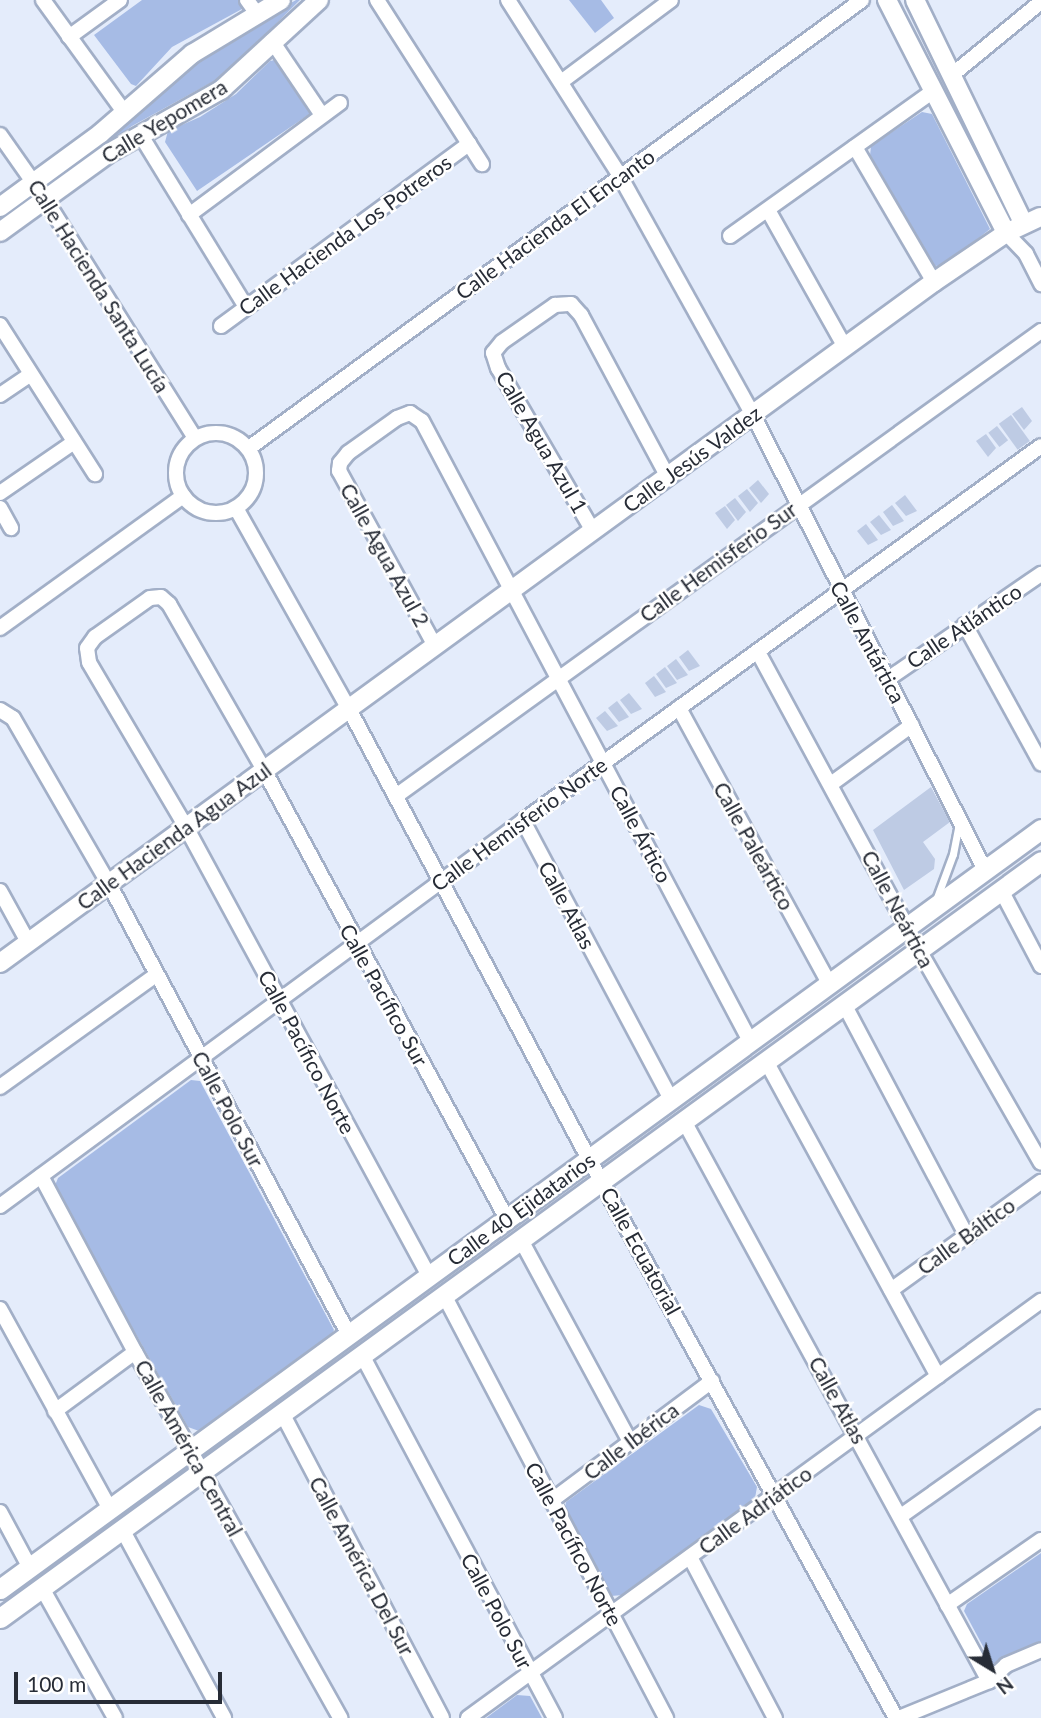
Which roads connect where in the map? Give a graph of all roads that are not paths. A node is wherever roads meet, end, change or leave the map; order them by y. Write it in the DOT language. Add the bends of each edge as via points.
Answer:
graph roads {
  1 [pos="43,0"];
  2 [pos="120,0"];
  3 [pos="281,0"];
  4 [pos="319,0"];
  5 [pos="377,0"];
  6 [pos="508,0"];
  7 [pos="671,0"];
  8 [pos="862,0"];
  9 [pos="887,0"];
  10 [pos="915,0"];
  11 [pos="1041,2"];
  12 [pos="253,7"];
  13 [pos="69,37"];
  14 [pos="272,41"];
  15 [pos="952,75"];
  16 [pos="561,82"];
  17 [pos="932,92"];
  18 [pos="340,103"];
  19 [pos="124,112"];
  20 [pos="322,116"];
  21 [pos="141,134"];
  22 [pos="0,135"];
  23 [pos="469,144"];
  24 [pos="855,147"];
  25 [pos="482,164"];
  26 [pos="620,176"];
  27 [pos="34,183"];
  28 [pos="45,199"];
  29 [pos="0,207"];
  30 [pos="768,209"];
  31 [pos="189,215"];
  32 [pos="1041,217"];
  33 [pos="1024,224"];
  34 [pos="0,232"];
  35 [pos="1006,233"];
  36 [pos="730,236"];
  37 [pos="1026,254"];
  38 [pos="933,282"];
  39 [pos="1041,284"];
  40 [pos="246,307"];
  41 [pos="0,325"];
  42 [pos="221,326"];
  43 [pos="1041,331"];
  44 [pos="845,347"];
  45 [pos="32,374"];
  46 [pos="0,395"];
  47 [pos="752,415"];
  48 [pos="195,438"];
  49 [pos="74,442"];
  50 [pos="1041,446"];
  51 [pos="248,448"];
  52 [pos="95,474"];
  53 [pos="667,477"];
  54 [pos="0,493"];
  55 [pos="183,496"];
  56 [pos="797,505"];
  57 [pos="0,508"];
  58 [pos="236,508"];
  59 [pos="11,528"];
  60 [pos="593,531"];
  61 [pos="1041,574"];
  62 [pos="512,590"];
  63 [pos="841,592"];
  64 [pos="965,625"];
  65 [pos="0,628"];
  66 [pos="435,646"];
  67 [pos="758,652"];
  68 [pos="557,677"];
  69 [pos="888,679"];
  70 [pos="679,708"];
  71 [pos="349,709"];
  72 [pos="0,710"];
  73 [pos="912,725"];
  74 [pos="604,763"];
  75 [pos="1041,763"];
  76 [pos="264,770"];
  77 [pos="831,784"];
  78 [pos="396,796"];
  79 [pos="960,820"];
  80 [pos="523,821"];
  81 [pos="186,827"];
  82 [pos="1041,829"];
  83 [pos="1041,861"];
  84 [pos="985,870"];
  85 [pos="442,881"];
  86 [pos="109,884"];
  87 [pos="1001,890"];
  88 [pos="0,891"];
  89 [pos="932,908"];
  90 [pos="906,927"];
  91 [pos="28,942"];
  92 [pos="355,944"];
  93 [pos="919,950"];
  94 [pos="0,963"];
  95 [pos="1041,966"];
  96 [pos="156,975"];
  97 [pos="829,983"];
  98 [pos="280,1001"];
  99 [pos="845,1004"];
  100 [pos="750,1041"];
  101 [pos="201,1059"];
  102 [pos="766,1061"];
  103 [pos="0,1087"];
  104 [pos="671,1099"];
  105 [pos="684,1121"];
  106 [pos="589,1159"];
  107 [pos="1041,1163"];
  108 [pos="41,1176"];
  109 [pos="602,1180"];
  110 [pos="1041,1182"];
  111 [pos="0,1206"];
  112 [pos="507,1219"];
  113 [pos="967,1236"];
  114 [pos="521,1240"];
  115 [pos="429,1276"];
  116 [pos="891,1290"];
  117 [pos="444,1295"];
  118 [pos="1041,1301"];
  119 [pos="0,1309"];
  120 [pos="349,1335"];
  121 [pos="135,1352"];
  122 [pos="362,1355"];
  123 [pos="939,1376"];
  124 [pos="712,1381"];
  125 [pos="55,1410"];
  126 [pos="282,1413"];
  127 [pos="1041,1416"];
  128 [pos="858,1435"];
  129 [pos="630,1442"];
  130 [pos="190,1450"];
  131 [pos="202,1471"];
  132 [pos="776,1494"];
  133 [pos="551,1501"];
  134 [pos="110,1509"];
  135 [pos="0,1512"];
  136 [pos="901,1516"];
  137 [pos="122,1529"];
  138 [pos="1041,1540"];
  139 [pos="690,1557"];
  140 [pos="30,1568"];
  141 [pos="42,1588"];
  142 [pos="0,1589"];
  143 [pos="947,1605"];
  144 [pos="610,1615"];
  145 [pos="0,1618"];
  146 [pos="1041,1650"];
  147 [pos="530,1673"];
  148 [pos="989,1681"];
  149 [pos="115,1718"];
  150 [pos="224,1718"];
  151 [pos="340,1718"];
  152 [pos="442,1718"];
  153 [pos="468,1718"];
  154 [pos="555,1718"];
  155 [pos="666,1718"];
  156 [pos="775,1718"];
  157 [pos="897,1718"];
  1 -- 13 [label="street"];
  2 -- 13 [label="street"];
  3 -- 12 [label="street, Calle Yepomera"];
  4 -- 14 [label="street, Calle Yepomera"];
  5 -- 23 [label="street, Calle Hacienda Los Potreros"];
  6 -- 16 [label="street, Calle Antártica"];
  7 -- 16 [label="street"];
  8 -- 26 [label="street, Calle Hacienda El Encanto"];
  9 -- 17 [label="street"];
  10 -- 15 [label="street"];
  11 -- 15 [label="street"];
  12 -- 19 [label="street, Calle Yepomera"];
  13 -- 19 [label="street"];
  14 -- 20 [label="street"];
  14 -- 21 [label="street, Calle Yepomera" via="221,90"];
  15 -- 33 [label="street"];
  16 -- 26 [label="street, Calle Antártica"];
  17 -- 24 [label="street"];
  17 -- 35 [label="street"];
  18 -- 20 [label="street"];
  19 -- 27 [label="street, Calle Yepomera"];
  20 -- 31 [label="street"];
  21 -- 28 [label="street, Calle Yepomera"];
  21 -- 31 [label="street"];
  22 -- 27 [label="street, Calle Hacienda Santa Lucía"];
  23 -- 25 [label="street, Calle Hacienda Los Potreros"];
  23 -- 40 [label="street, Calle Hacienda Los Potreros"];
  24 -- 30 [label="street"];
  24 -- 38 [label="street"];
  26 -- 47 [label="street, Calle Antártica"];
  26 -- 51 [label="street, Calle Hacienda El Encanto"];
  27 -- 28 [label="street, Calle Hacienda Santa Lucía"];
  27 -- 29 [label="street, Calle Yepomera"];
  28 -- 34 [label="street, Calle Yepomera"];
  28 -- 48 [label="street, Calle Hacienda Santa Lucía"];
  30 -- 36 [label="street"];
  30 -- 44 [label="street"];
  31 -- 40 [label="street"];
  32 -- 33 [label="street, Calle Jesús Valdez"];
  33 -- 35 [label="street, Calle Jesús Valdez"];
  33 -- 37 [label="street"];
  35 -- 37 [label="street"];
  35 -- 38 [label="street, Calle Jesús Valdez"];
  37 -- 39 [label="street"];
  38 -- 44 [label="street, Calle Jesús Valdez"];
  40 -- 42 [label="street, Calle Hacienda Los Potreros"];
  41 -- 45 [label="street"];
  43 -- 56 [label="street, Calle Hemisferio Sur"];
  44 -- 47 [label="street, Calle Jesús Valdez"];
  45 -- 46 [label="street"];
  45 -- 49 [label="street"];
  47 -- 53 [label="street, Calle Jesús Valdez"];
  47 -- 56 [label="street, Calle Antártica"];
  48 -- 51 [label="street" via="206,433 229,434"];
  48 -- 55 [label="street" via="185,447 176,471"];
  49 -- 52 [label="street"];
  49 -- 54 [label="street"];
  50 -- 63 [label="street, Calle Hemisferio Norte"];
  51 -- 58 [label="street" via="257,469 256,481"];
  53 -- 60 [label="street, Calle Jesús Valdez"];
  53 -- 60 [label="street, Calle Agua Azul 1" via="572,304 555,305 502,342 493,353 498,368"];
  55 -- 58 [label="street" via="201,510"];
  55 -- 65 [label="street"];
  56 -- 63 [label="street, Calle Antártica"];
  56 -- 68 [label="street, Calle Hemisferio Sur"];
  57 -- 59 [label="street"];
  58 -- 71 [label="street"];
  60 -- 62 [label="street, Calle Jesús Valdez"];
  61 -- 64 [label="street, Calle Atlántico"];
  62 -- 66 [label="street, Calle Jesús Valdez"];
  62 -- 66 [label="street, Calle Agua Azul 2" via="422,421 410,413 404,415 358,446 340,463 341,476"];
  62 -- 68 [label="street, Calle Ártico"];
  63 -- 67 [label="street, Calle Hemisferio Norte"];
  63 -- 69 [label="street, Calle Antártica"];
  64 -- 69 [label="street, Calle Atlántico"];
  64 -- 75 [label="street"];
  66 -- 71 [label="street, Calle Jesús Valdez"];
  67 -- 70 [label="street, Calle Hemisferio Norte"];
  67 -- 77 [label="street, Calle Neártica"];
  68 -- 74 [label="street, Calle Ártico"];
  68 -- 78 [label="street, Calle Hemisferio Sur"];
  69 -- 73 [label="street, Calle Antártica"];
  70 -- 74 [label="street, Calle Hemisferio Norte"];
  70 -- 97 [label="street, Calle Paleártico"];
  71 -- 76 [label="street, Calle Hacienda Agua Azul"];
  71 -- 78 [label="street, Calle Ecuatorial"];
  72 -- 86 [label="street, Calle Polo Sur" via="13,718"];
  73 -- 77 [label="street"];
  73 -- 79 [label="street, Calle Antártica"];
  74 -- 80 [label="street, Calle Hemisferio Norte"];
  74 -- 100 [label="street, Calle Ártico"];
  76 -- 81 [label="street, Calle Hacienda Agua Azul"];
  76 -- 81 [label="street, Calle Pacífico Sur" via="166,600 150,598 95,637 87,648 89,662"];
  76 -- 92 [label="street, Calle Pacífico Sur"];
  77 -- 90 [label="street, Calle Neártica"];
  78 -- 85 [label="street, Calle Ecuatorial"];
  79 -- 84 [label="street, Calle Antártica"];
  79 -- 89 [label="lane" via="953,854"];
  80 -- 85 [label="street, Calle Hemisferio Norte"];
  80 -- 104 [label="street, Calle Atlas"];
  81 -- 86 [label="street, Calle Hacienda Agua Azul"];
  81 -- 98 [label="street, Calle Pacífico Norte"];
  82 -- 84 [label="main road, Calle 40 Ejidatarios"];
  83 -- 87 [label="main road, Calle 40 Ejidatarios"];
  84 -- 89 [label="main road, Calle 40 Ejidatarios"];
  85 -- 92 [label="street, Calle Hemisferio Norte"];
  85 -- 106 [label="street, Calle Ecuatorial"];
  86 -- 91 [label="street, Calle Hacienda Agua Azul"];
  86 -- 96 [label="street, Calle Polo Sur"];
  87 -- 93 [label="main road, Calle 40 Ejidatarios"];
  87 -- 95 [label="street"];
  88 -- 91 [label="street"];
  89 -- 90 [label="main road, Calle 40 Ejidatarios"];
  90 -- 93 [label="street, Calle Neártica"];
  90 -- 97 [label="main road, Calle 40 Ejidatarios"];
  91 -- 94 [label="street, Calle Hacienda Agua Azul"];
  92 -- 98 [label="street, Calle Hemisferio Norte"];
  92 -- 112 [label="street, Calle Pacífico Sur"];
  93 -- 99 [label="main road, Calle 40 Ejidatarios"];
  93 -- 107 [label="street, Calle Neártica"];
  96 -- 101 [label="street, Calle Polo Sur"];
  96 -- 103 [label="street"];
  97 -- 100 [label="main road, Calle 40 Ejidatarios"];
  98 -- 101 [label="street, Calle Hemisferio Norte"];
  98 -- 115 [label="street, Calle Pacífico Norte"];
  99 -- 102 [label="main road, Calle 40 Ejidatarios"];
  99 -- 113 [label="street"];
  100 -- 104 [label="main road, Calle 40 Ejidatarios"];
  101 -- 108 [label="street, Calle Hemisferio Norte"];
  101 -- 120 [label="street, Calle Polo Sur"];
  102 -- 105 [label="main road, Calle 40 Ejidatarios"];
  102 -- 116 [label="street"];
  104 -- 106 [label="main road, Calle 40 Ejidatarios"];
  105 -- 109 [label="main road, Calle 40 Ejidatarios"];
  105 -- 128 [label="street, Calle Atlas"];
  106 -- 109 [label="street, Calle Ecuatorial"];
  106 -- 112 [label="main road, Calle 40 Ejidatarios"];
  108 -- 111 [label="street, Calle Hemisferio Norte"];
  108 -- 121 [label="street, Calle América Central"];
  109 -- 114 [label="main road, Calle 40 Ejidatarios"];
  109 -- 124 [label="street, Calle Ecuatorial"];
  110 -- 113 [label="street, Calle Báltico"];
  112 -- 115 [label="main road, Calle 40 Ejidatarios"];
  113 -- 116 [label="street, Calle Báltico"];
  114 -- 117 [label="main road, Calle 40 Ejidatarios"];
  114 -- 129 [label="street"];
  115 -- 120 [label="main road, Calle 40 Ejidatarios"];
  116 -- 123 [label="street"];
  117 -- 122 [label="main road, Calle 40 Ejidatarios"];
  117 -- 133 [label="street, Calle Pacífico Norte"];
  118 -- 123 [label="street, Calle Adriático"];
  119 -- 125 [label="street"];
  120 -- 130 [label="main road, Calle 40 Ejidatarios"];
  121 -- 125 [label="street"];
  121 -- 130 [label="street, Calle América Central"];
  122 -- 126 [label="main road, Calle 40 Ejidatarios"];
  122 -- 147 [label="street, Calle Polo Sur"];
  123 -- 128 [label="street, Calle Adriático"];
  124 -- 129 [label="street, Calle Ibérica"];
  124 -- 132 [label="street, Calle Ecuatorial"];
  125 -- 134 [label="street"];
  126 -- 131 [label="main road, Calle 40 Ejidatarios"];
  126 -- 152 [label="street, Calle América Del Sur"];
  127 -- 136 [label="street"];
  128 -- 132 [label="street, Calle Adriático"];
  128 -- 136 [label="street, Calle Atlas"];
  129 -- 133 [label="street, Calle Ibérica"];
  130 -- 131 [label="street, Calle América Central"];
  130 -- 134 [label="main road, Calle 40 Ejidatarios"];
  131 -- 137 [label="main road, Calle 40 Ejidatarios"];
  131 -- 151 [label="street, Calle América Central"];
  132 -- 139 [label="street, Calle Adriático"];
  132 -- 157 [label="street, Calle Ecuatorial"];
  133 -- 144 [label="street, Calle Pacífico Norte"];
  134 -- 140 [label="main road, Calle 40 Ejidatarios"];
  135 -- 140 [label="street"];
  136 -- 143 [label="street, Calle Atlas"];
  137 -- 141 [label="main road, Calle 40 Ejidatarios"];
  137 -- 150 [label="street"];
  138 -- 143 [label="street"];
  139 -- 144 [label="street, Calle Adriático"];
  139 -- 156 [label="street"];
  140 -- 142 [label="main road, Calle 40 Ejidatarios"];
  141 -- 145 [label="main road, Calle 40 Ejidatarios"];
  141 -- 149 [label="street"];
  143 -- 148 [label="street, Calle Atlas"];
  144 -- 147 [label="street, Calle Adriático"];
  144 -- 155 [label="street, Calle Pacífico Norte"];
  146 -- 148 [label="street" via="1006,1665"];
  147 -- 153 [label="street, Calle Adriático"];
  147 -- 154 [label="street, Calle Polo Sur"];
  148 -- 157 [label="street"];
}
